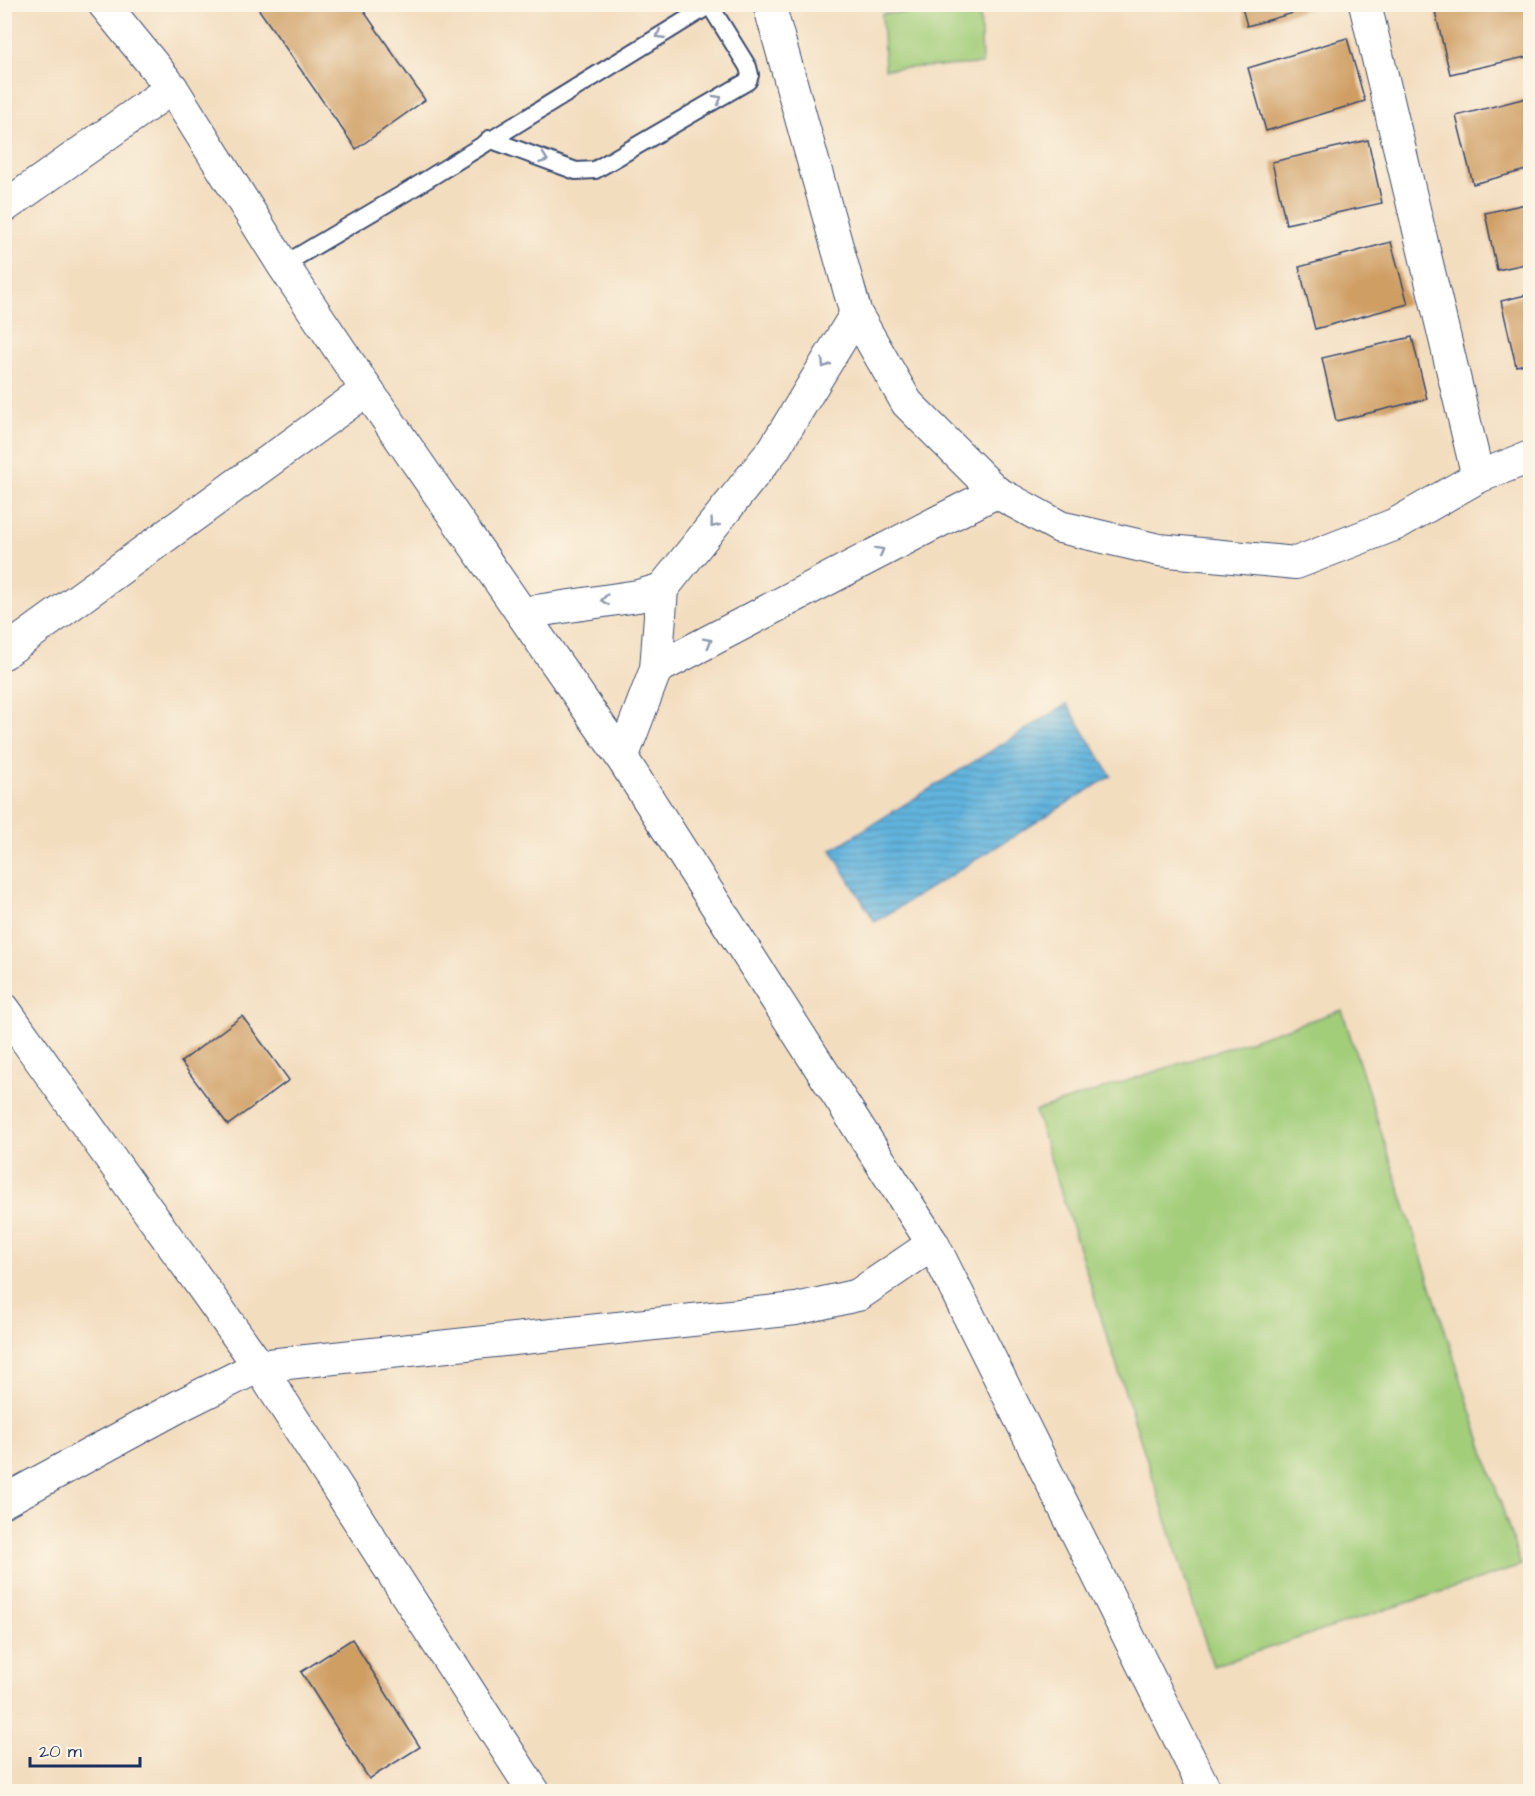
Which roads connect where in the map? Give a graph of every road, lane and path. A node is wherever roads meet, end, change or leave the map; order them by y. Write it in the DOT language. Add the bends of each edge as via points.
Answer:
graph roads {
  1 [pos="104,4"];
  2 [pos="770,4"];
  3 [pos="1365,4"];
  4 [pos="709,5"];
  5 [pos="172,88"];
  6 [pos="489,139"];
  7 [pos="4,207"];
  8 [pos="283,266"];
  9 [pos="856,314"];
  10 [pos="367,390"];
  11 [pos="1530,457"];
  12 [pos="1478,477"];
  13 [pos="996,492"];
  14 [pos="662,589"];
  15 [pos="522,613"];
  16 [pos="4,653"];
  17 [pos="656,669"];
  18 [pos="622,758"];
  19 [pos="4,1009"];
  20 [pos="933,1244"];
  21 [pos="260,1366"];
  22 [pos="4,1501"];
  23 [pos="534,1791"];
  24 [pos="1206,1791"];
  1 -- 5 [label="street"];
  2 -- 9 [label="street"];
  3 -- 12 [label="street"];
  4 -- 6 [label="lane, one-way"];
  6 -- 4 [label="lane, one-way" via="576,171 595,170 748,81 748,67"];
  5 -- 7 [label="street"];
  5 -- 8 [label="street"];
  6 -- 8 [label="lane"];
  8 -- 10 [label="street"];
  9 -- 13 [label="street" via="907,403"];
  9 -- 14 [label="street, one-way" via="774,449"];
  10 -- 15 [label="street"];
  10 -- 16 [label="street"];
  11 -- 12 [label="street"];
  12 -- 13 [label="street" via="1396,524 1296,563 1159,550 1060,528"];
  17 -- 13 [label="street, one-way"];
  14 -- 15 [label="street, one-way"];
  14 -- 17 [label="street"];
  15 -- 18 [label="street"];
  17 -- 18 [label="street"];
  18 -- 20 [label="street"];
  19 -- 21 [label="street"];
  20 -- 21 [label="street" via="858,1295 796,1309"];
  20 -- 24 [label="street"];
  21 -- 22 [label="street"];
  21 -- 23 [label="street"];
}
